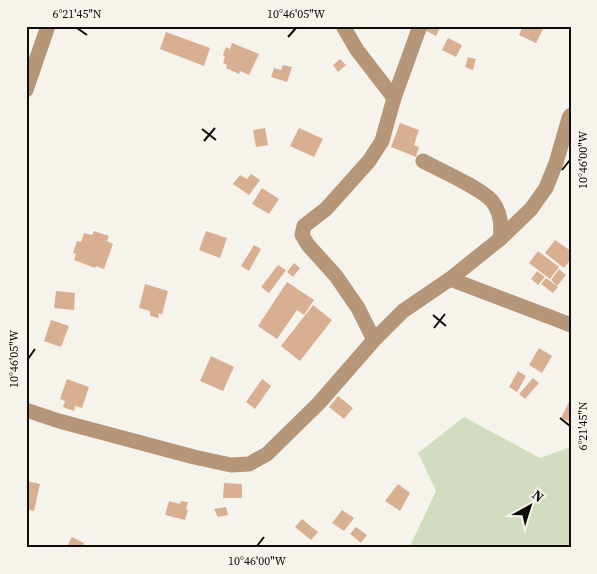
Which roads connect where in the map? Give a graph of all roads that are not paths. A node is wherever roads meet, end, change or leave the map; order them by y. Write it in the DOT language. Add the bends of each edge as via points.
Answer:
graph roads {
  1 [pos="48,26"];
  2 [pos="343,26"];
  3 [pos="420,26"];
  4 [pos="26,90"];
  5 [pos="394,98"];
  6 [pos="571,115"];
  7 [pos="423,162"];
  8 [pos="500,239"];
  9 [pos="450,279"];
  10 [pos="571,325"];
  11 [pos="374,340"];
  12 [pos="26,410"];
  1 -- 4 [label="street"];
  2 -- 5 [label="street"];
  3 -- 5 [label="street"];
  5 -- 11 [label="street" via="382,141 326,209 304,226 302,235 358,308"];
  6 -- 8 [label="street" via="546,188"];
  7 -- 8 [label="street" via="480,192 492,202 502,225"];
  8 -- 9 [label="street"];
  9 -- 10 [label="street"];
  9 -- 11 [label="street" via="403,311"];
  11 -- 12 [label="street" via="320,403 267,454 249,464 230,465 194,457"];
}
